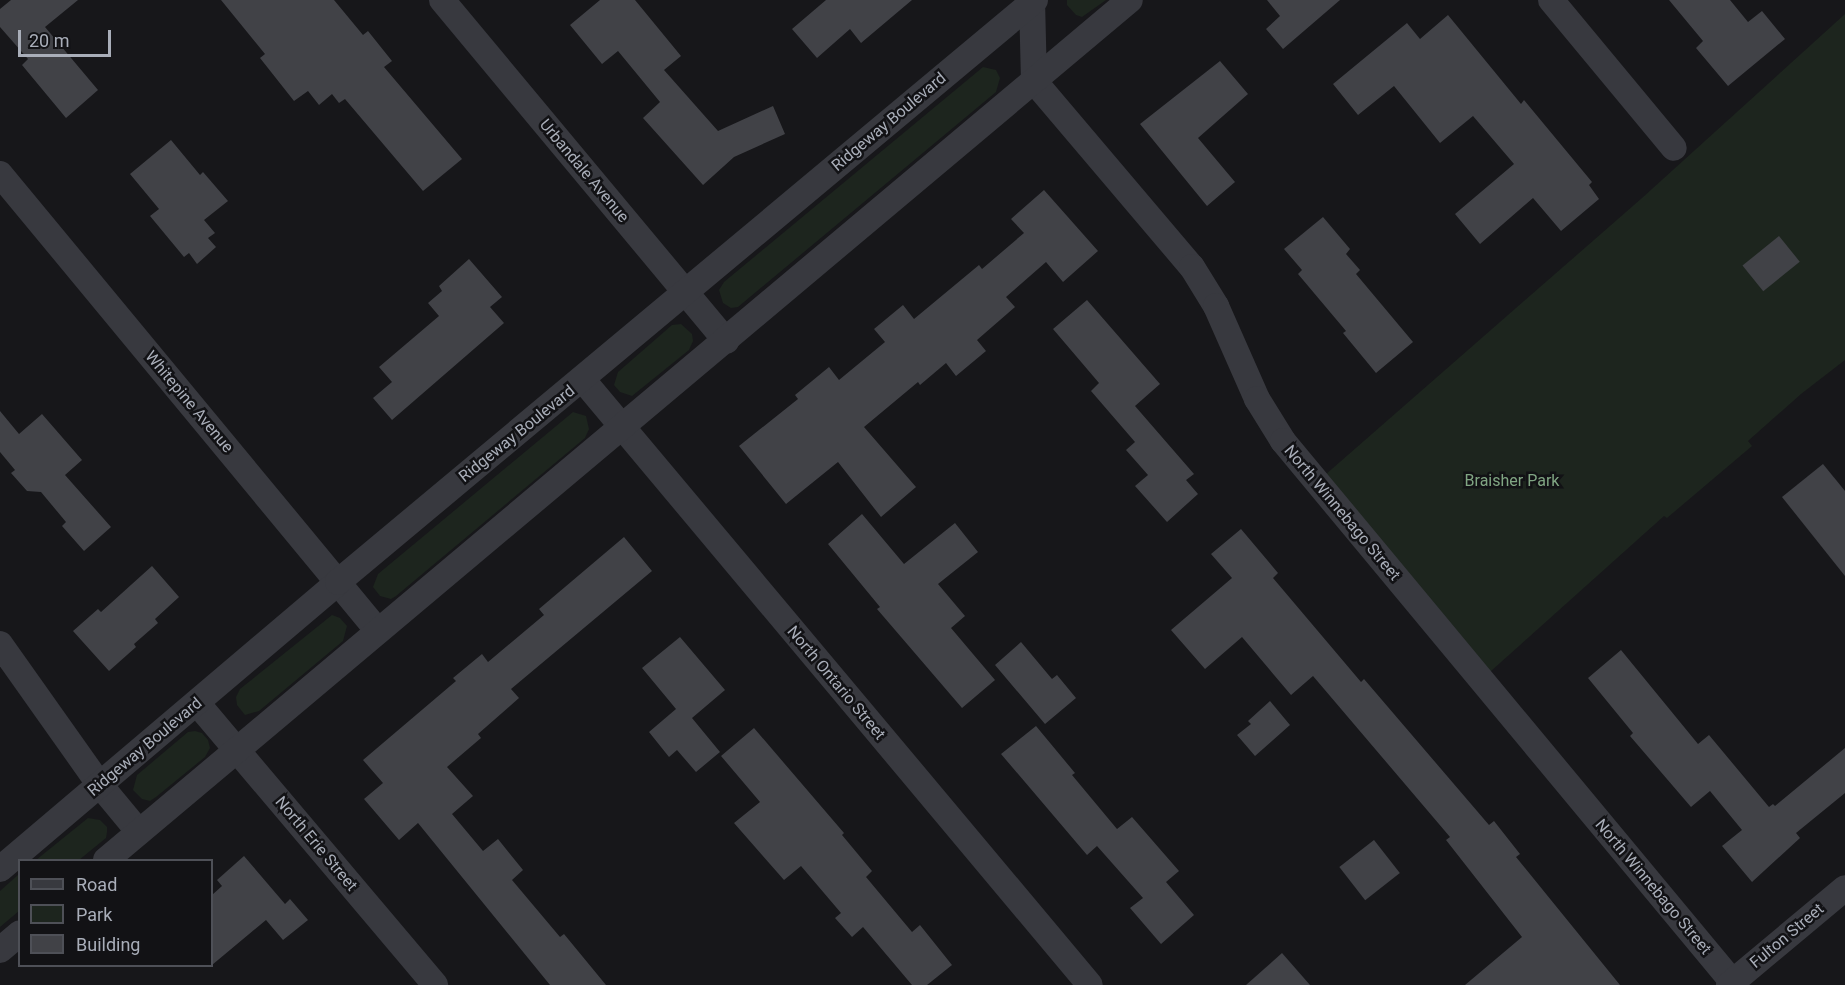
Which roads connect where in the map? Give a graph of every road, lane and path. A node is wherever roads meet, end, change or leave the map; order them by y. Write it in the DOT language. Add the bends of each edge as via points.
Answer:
graph roads {
  1 [pos="442,0"];
  2 [pos="1033,0"];
  3 [pos="1130,0"];
  4 [pos="1551,0"];
  5 [pos="1034,81"];
  6 [pos="1674,148"];
  7 [pos="0,174"];
  8 [pos="686,292"];
  9 [pos="726,341"];
  10 [pos="583,380"];
  11 [pos="622,428"];
  12 [pos="338,582"];
  13 [pos="378,631"];
  14 [pos="0,644"];
  15 [pos="197,703"];
  16 [pos="236,750"];
  17 [pos="100,785"];
  18 [pos="139,832"];
  19 [pos="108,859"];
  20 [pos="0,869"];
  21 [pos="1845,888"];
  22 [pos="18,935"];
  23 [pos="0,950"];
  24 [pos="1732,984"];
  25 [pos="435,985"];
  26 [pos="1090,985"];
  1 -- 8 [label="street, Urbandale Avenue"];
  2 -- 5 [label="street"];
  2 -- 8 [label="street, Ridgeway Boulevard"];
  3 -- 5 [label="street"];
  4 -- 6 [label="street"];
  5 -- 9 [label="street"];
  5 -- 24 [label="street, North Winnebago Street" via="1192,267 1216,306 1257,399 1282,441"];
  7 -- 12 [label="street, Whitepine Avenue"];
  8 -- 9 [label="street, Urbandale Avenue"];
  8 -- 10 [label="street, Ridgeway Boulevard"];
  9 -- 11 [label="street"];
  10 -- 11 [label="street, North Ontario Street"];
  10 -- 12 [label="street, Ridgeway Boulevard"];
  11 -- 13 [label="street"];
  11 -- 26 [label="street, North Ontario Street"];
  12 -- 13 [label="street, Whitepine Avenue"];
  12 -- 15 [label="street, Ridgeway Boulevard"];
  13 -- 16 [label="street"];
  14 -- 17 [label="street"];
  15 -- 16 [label="street, North Erie Street"];
  15 -- 17 [label="street, Ridgeway Boulevard"];
  16 -- 18 [label="street"];
  16 -- 25 [label="street, North Erie Street"];
  17 -- 18 [label="street"];
  17 -- 20 [label="street, Ridgeway Boulevard"];
  18 -- 19 [label="street"];
  21 -- 24 [label="street, Fulton Street"];
  22 -- 23 [label="street"];
}
